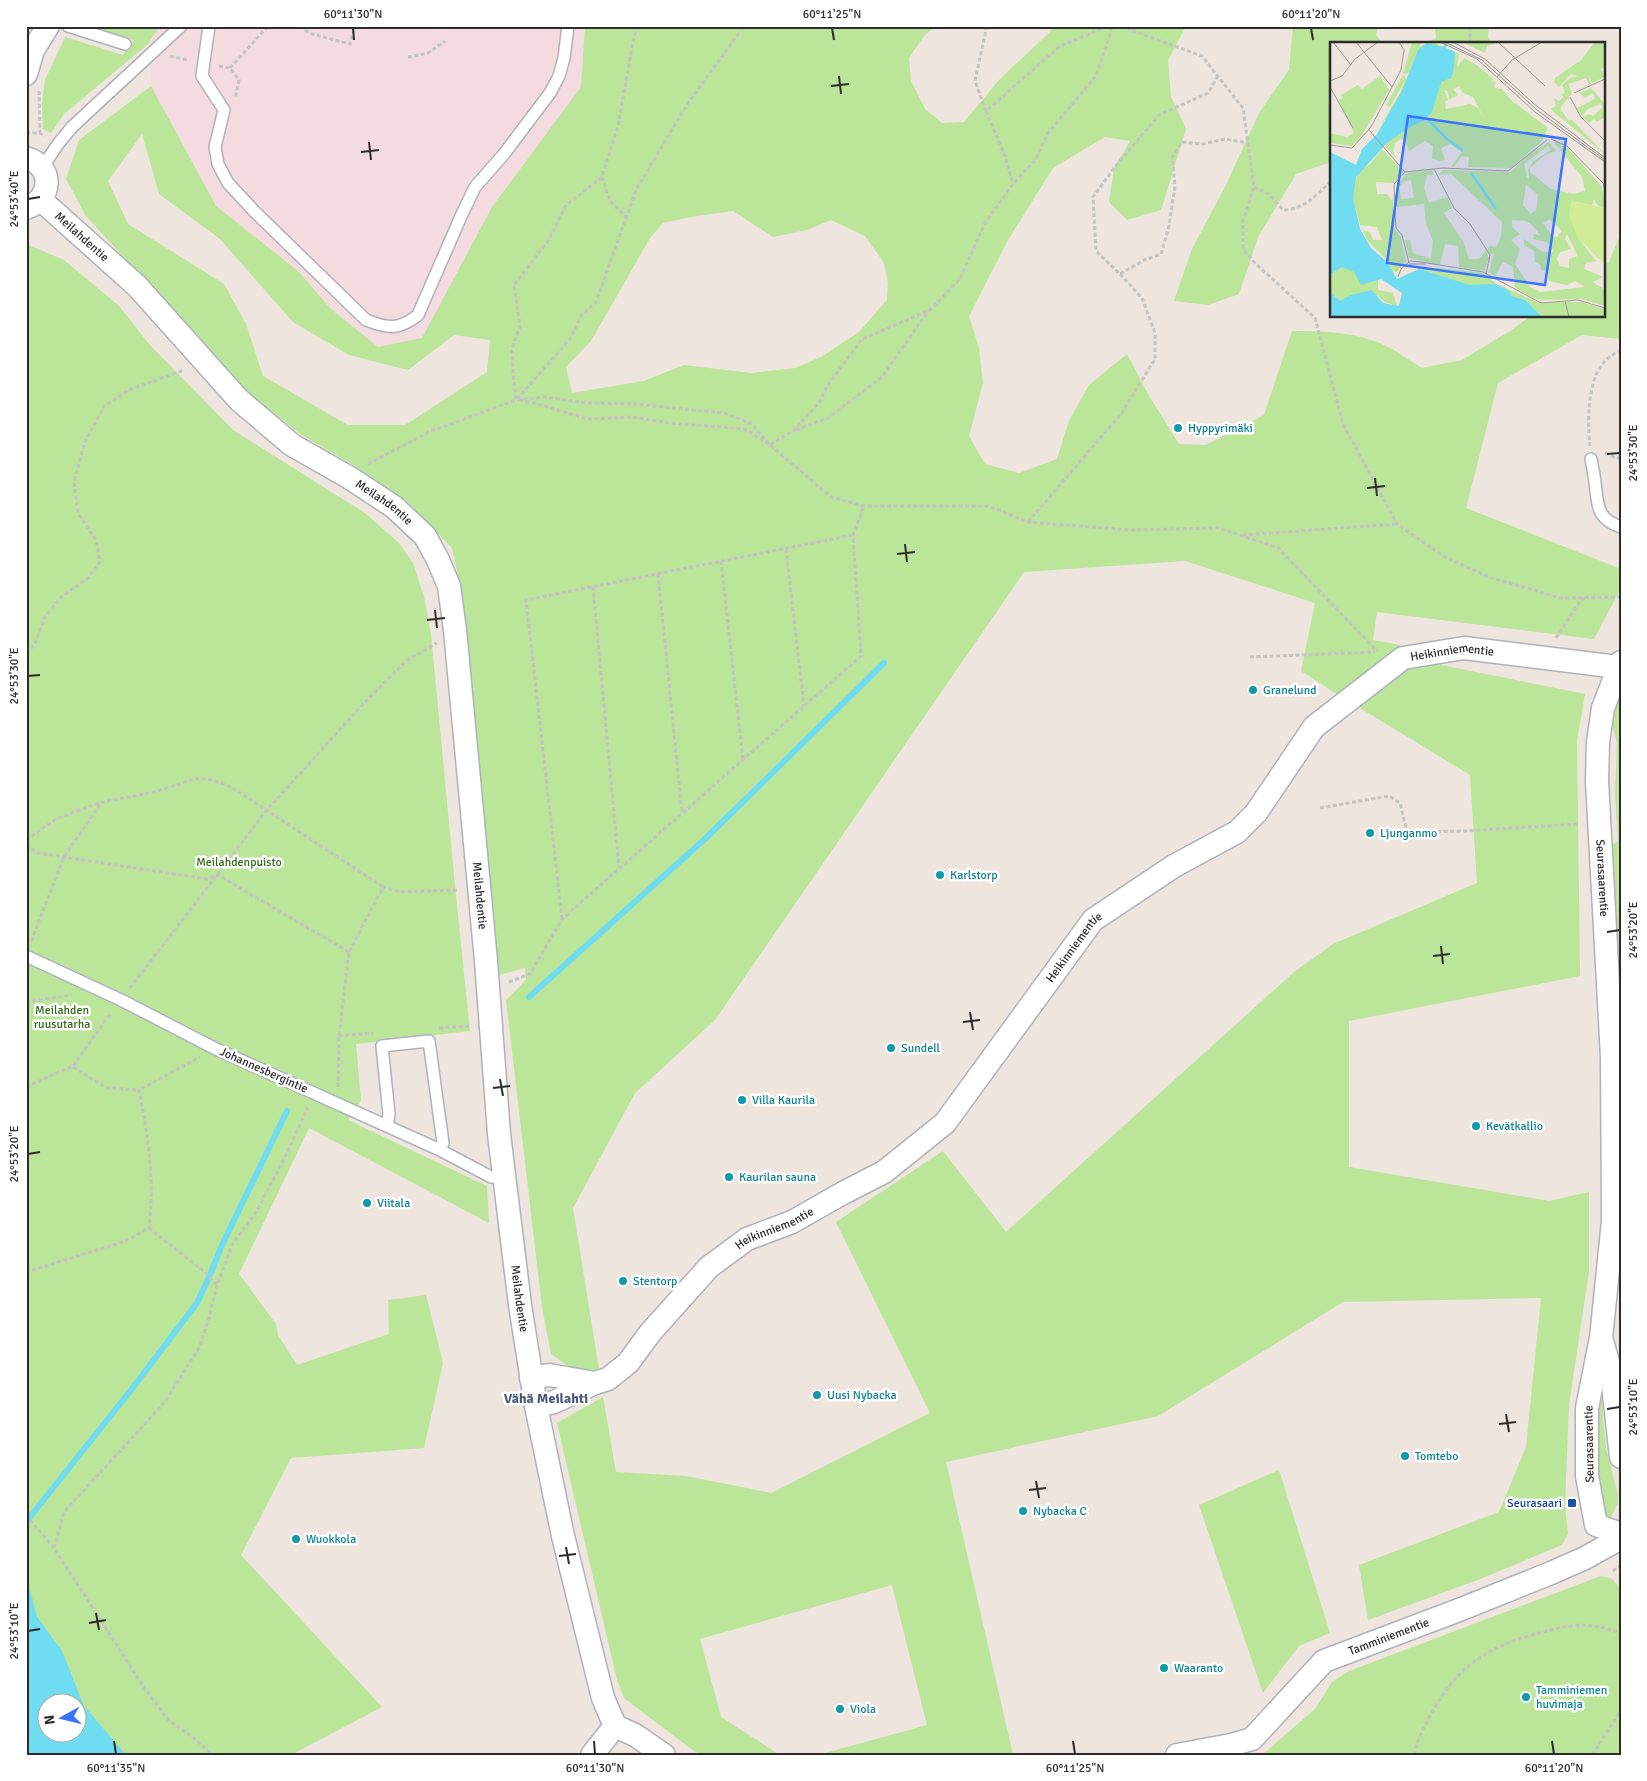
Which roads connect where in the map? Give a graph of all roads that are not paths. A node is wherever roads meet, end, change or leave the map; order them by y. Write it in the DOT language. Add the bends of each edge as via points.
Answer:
graph roads {
  1 [pos="48,26"];
  2 [pos="68,26"];
  3 [pos="181,26"];
  4 [pos="209,26"];
  5 [pos="568,26"];
  6 [pos="125,44"];
  7 [pos="26,74"];
  8 [pos="34,163"];
  9 [pos="33,204"];
  10 [pos="1591,459"];
  11 [pos="1621,526"];
  12 [pos="1620,665"];
  13 [pos="28,950"];
  14 [pos="387,1126"];
  15 [pos="440,1150"];
  16 [pos="504,1177"];
  17 [pos="1601,1338"];
  18 [pos="531,1378"];
  19 [pos="595,1383"];
  20 [pos="536,1406"];
  21 [pos="1621,1457"];
  22 [pos="1621,1534"];
  23 [pos="1621,1538"];
  24 [pos="615,1726"];
  25 [pos="1232,1750"];
  26 [pos="592,1755"];
  27 [pos="664,1755"];
  28 [pos="1177,1755"];
  1 -- 7 [label="street" via="34,50"];
  2 -- 6 [label="lane"];
  3 -- 8 [label="lane"];
  4 -- 5 [label="lane" via="202,76 224,110 215,147 218,164 228,183 366,320 381,326 397,327 418,315 475,187 550,93 564,58"];
  8 -- 9 [label="street" via="46,175 47,184 45,192"];
  9 -- 16 [label="street, Meilahdentie" via="137,286 239,400 292,445 394,507 425,536 438,560 449,586 455,630"];
  10 -- 11 [label="lane" via="1598,508 1604,518"];
  12 -- 17 [label="street, Seurasaarentie" via="1603,708 1598,742 1597,782 1612,1057 1613,1221"];
  12 -- 19 [label="street, Heikinniementie" via="1464,648 1403,658 1314,727 1256,813 1237,832 1174,866 1093,920 945,1123 884,1172 792,1222 746,1239 709,1267 650,1333 628,1363 608,1379"];
  13 -- 14 [label="lane, Johannesbergintie" via="216,1049"];
  14 -- 15 [label="lane, Johannesbergintie"];
  14 -- 15 [label="lane" via="389,1114 382,1046 430,1041 443,1143"];
  15 -- 16 [label="lane, Johannesbergintie" via="491,1177"];
  16 -- 18 [label="street, Meilahdentie"];
  17 -- 21 [label="street, Seurasaarentie" via="1612,1376"];
  17 -- 22 [label="street, Seurasaarentie" via="1587,1408 1587,1476 1596,1525"];
  18 -- 19 [label="street" via="548,1375"];
  18 -- 20 [label="street, Meilahdentie"];
  19 -- 20 [label="street, Heikinniementie" via="554,1402"];
  20 -- 24 [label="street, Meilahdentie" via="570,1565 603,1698"];
  23 -- 25 [label="street, Tamminiementie" via="1551,1573 1324,1661 1252,1738"];
  24 -- 26 [label="street"];
  24 -- 27 [label="street"];
  25 -- 28 [label="street, Tamminiementie"];
}
